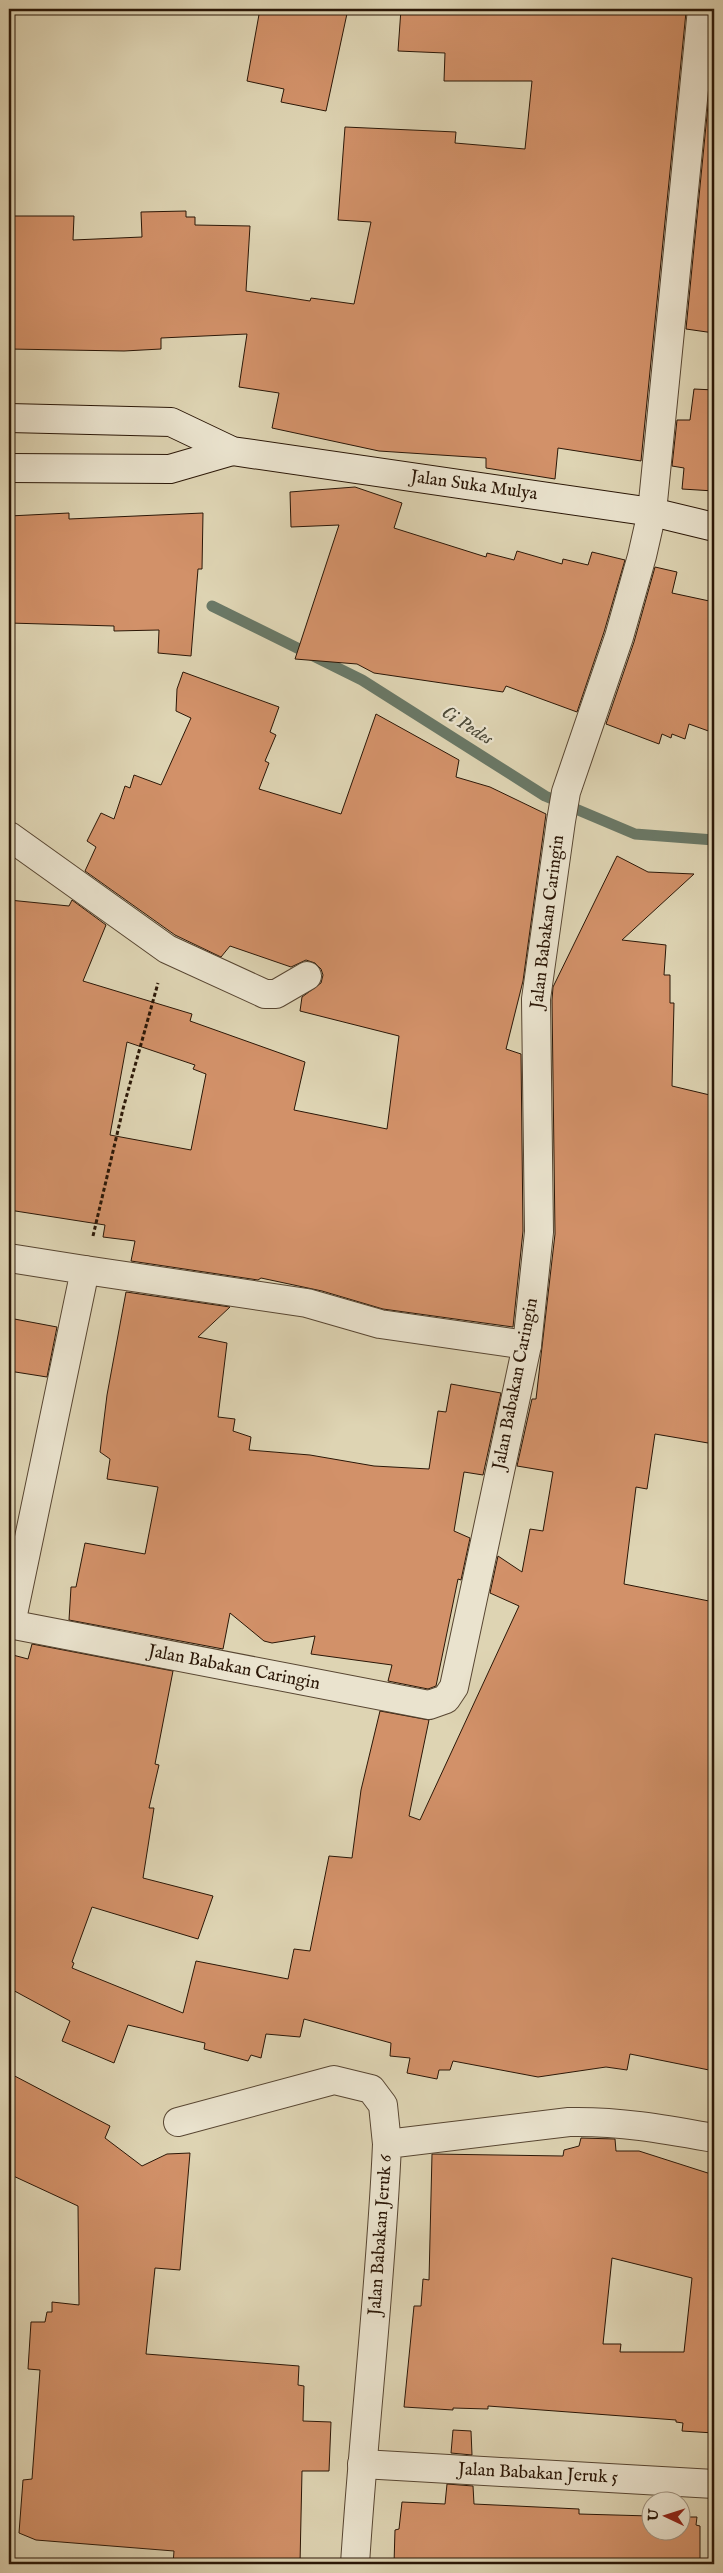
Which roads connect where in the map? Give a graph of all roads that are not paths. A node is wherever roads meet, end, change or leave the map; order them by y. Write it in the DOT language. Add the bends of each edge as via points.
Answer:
graph roads {
  1 [pos="702,9"];
  2 [pos="9,418"];
  3 [pos="232,451"];
  4 [pos="9,468"];
  5 [pos="652,512"];
  6 [pos="714,527"];
  7 [pos="9,836"];
  8 [pos="307,976"];
  9 [pos="9,1258"];
  10 [pos="85,1270"];
  11 [pos="527,1345"];
  12 [pos="10,1624"];
  13 [pos="178,2122"];
  14 [pos="714,2138"];
  15 [pos="387,2144"];
  16 [pos="362,2464"];
  17 [pos="714,2484"];
  18 [pos="355,2564"];
  1 -- 5 [label="street, Jalan Babakan Caringin"];
  2 -- 3 [label="street, Jalan Suka Mulya" via="171,422"];
  3 -- 4 [label="street, Jalan Suka Mulya" via="170,469"];
  3 -- 5 [label="street, Jalan Suka Mulya"];
  5 -- 6 [label="street, Jalan Suka Mulya"];
  5 -- 11 [label="street, Jalan Babakan Caringin" via="619,637 566,792 561,821 536,999 539,1232"];
  7 -- 8 [label="street" via="167,949 264,994 276,994"];
  9 -- 10 [label="street"];
  10 -- 11 [label="street" via="307,1302 380,1324"];
  10 -- 12 [label="street"];
  11 -- 12 [label="street, Jalan Babakan Caringin" via="454,1686 446,1699 429,1705"];
  13 -- 15 [label="street" via="334,2080 371,2089 383,2104"];
  14 -- 15 [label="street, Jalan Babakan Jeruk 6" via="632,2123 569,2122"];
  15 -- 16 [label="street, Jalan Babakan Jeruk 6" via="383,2230"];
  16 -- 17 [label="street, Jalan Babakan Jeruk 5"];
  16 -- 18 [label="street, Jalan Babakan Jeruk 6"];
}
